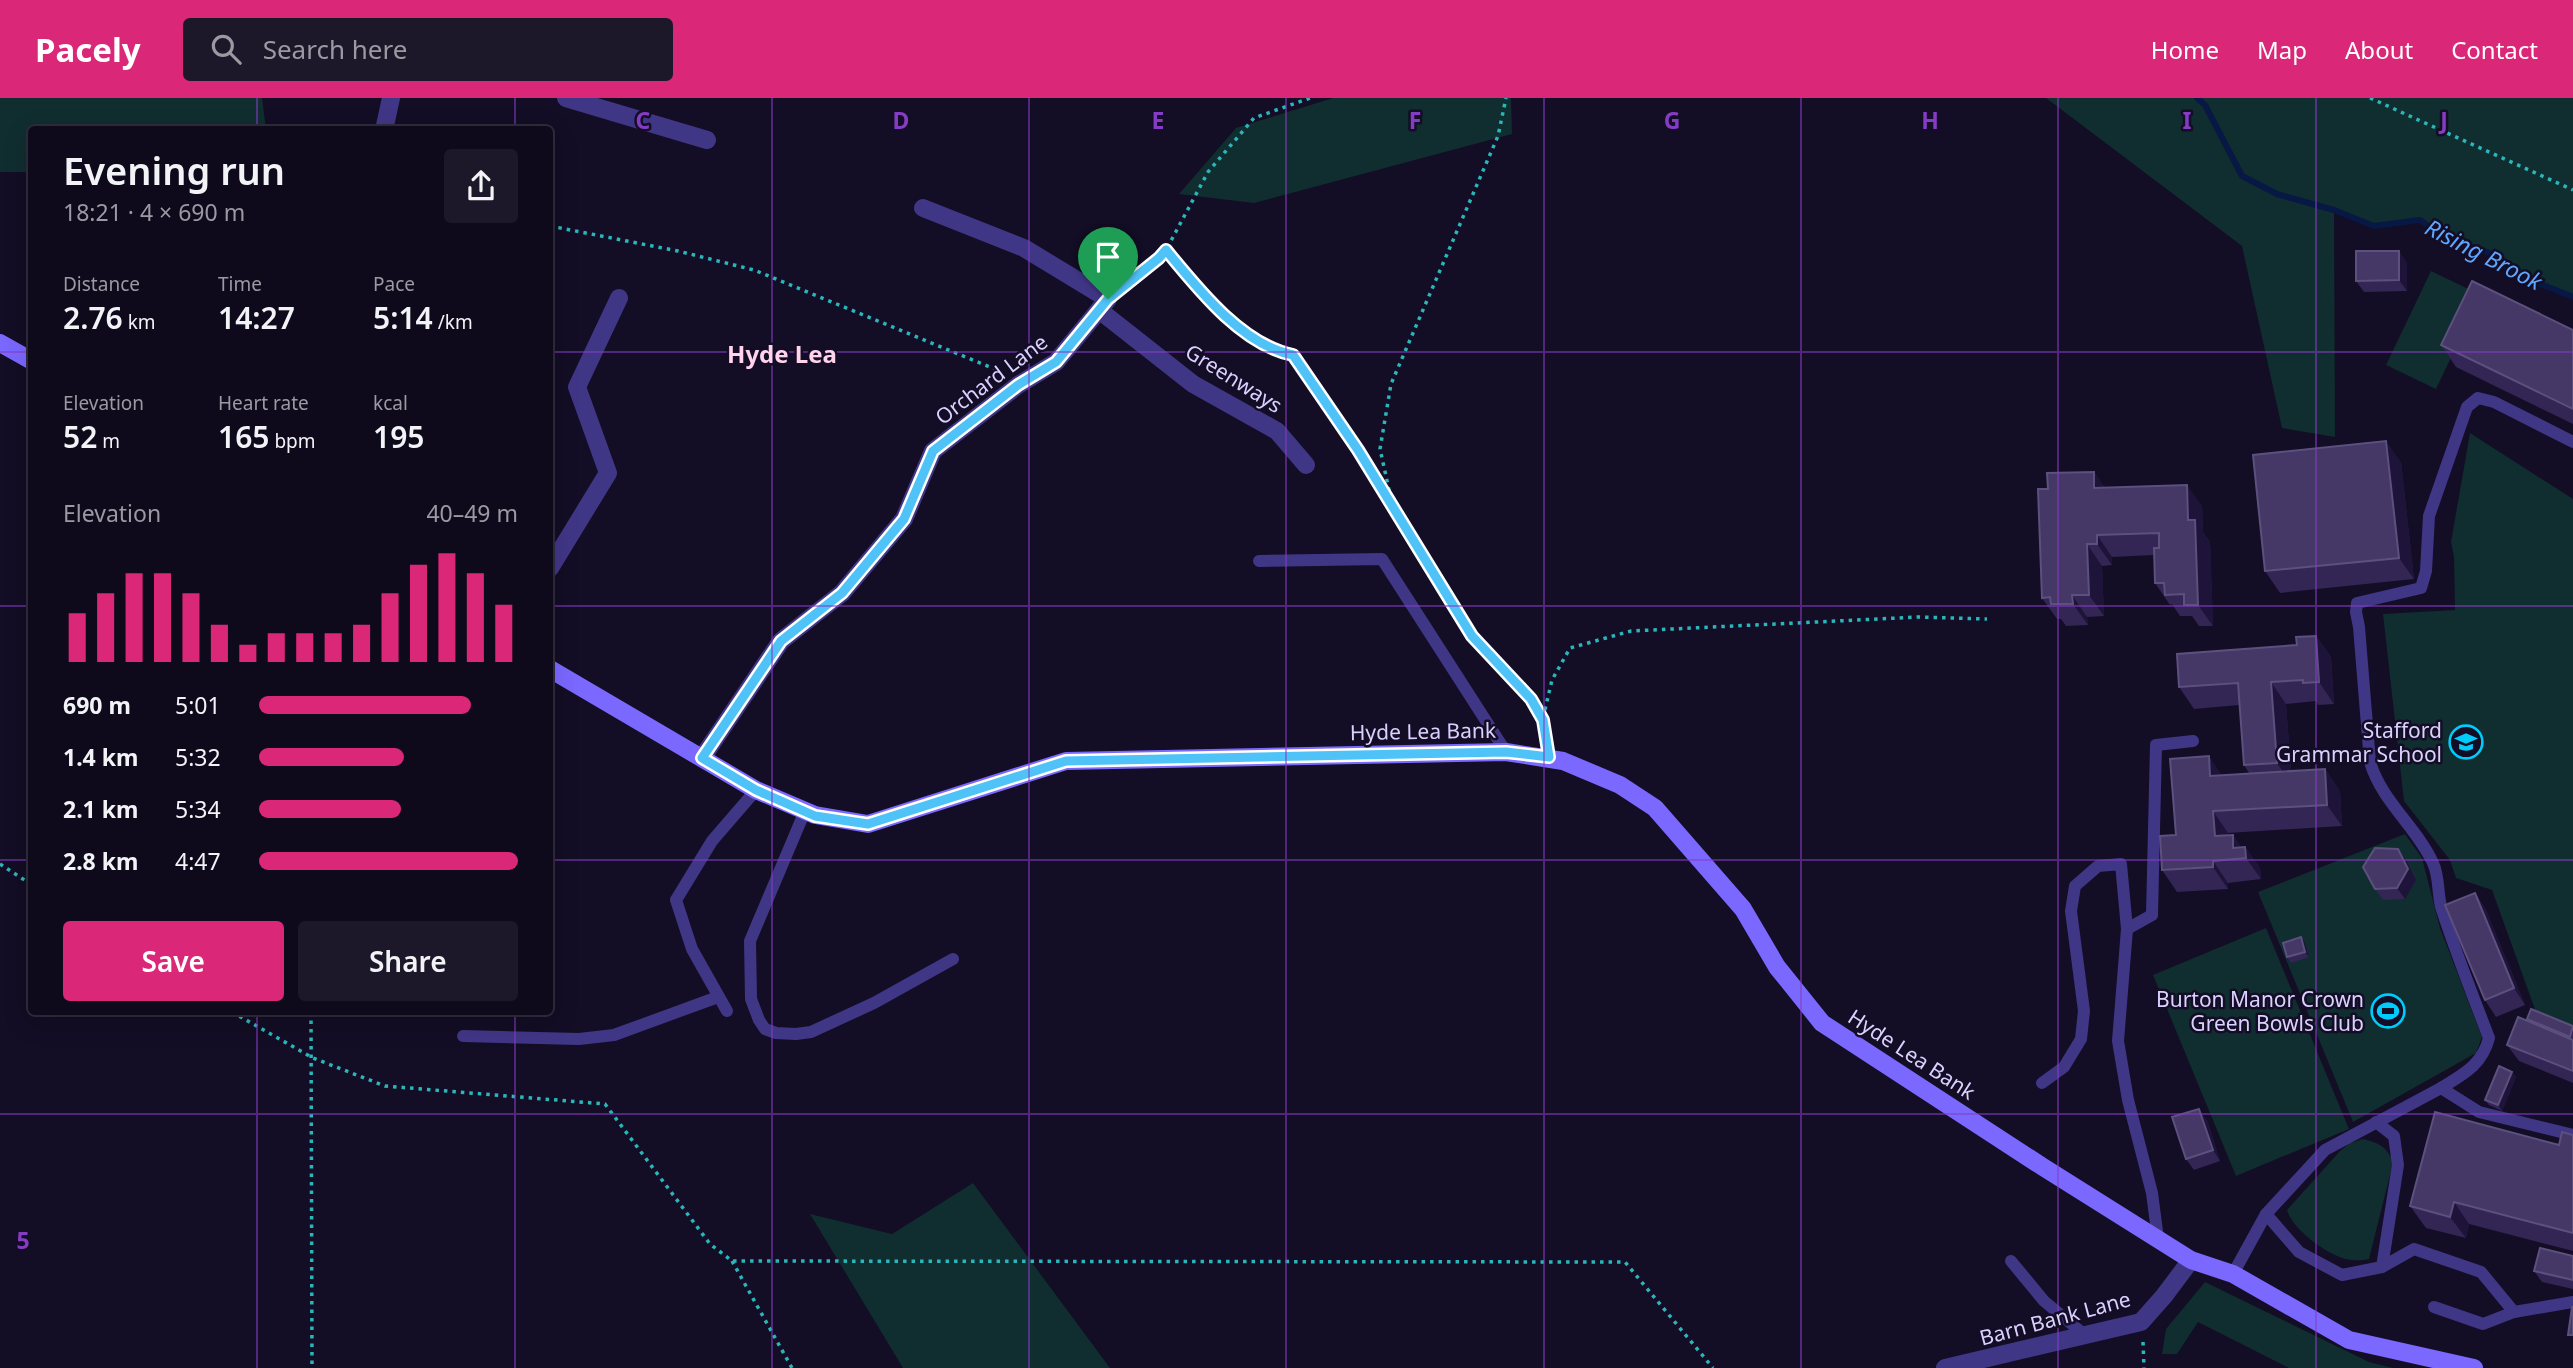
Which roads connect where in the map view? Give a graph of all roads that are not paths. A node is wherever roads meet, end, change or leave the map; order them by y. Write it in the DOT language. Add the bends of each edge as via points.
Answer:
graph roads {
  1 [pos="391,98"];
  2 [pos="566,98"];
  3 [pos="384,126"];
  4 [pos="707,140"];
  5 [pos="923,208"];
  6 [pos="619,298"];
  7 [pos="1103,304"];
  8 [pos="0,343"];
  9 [pos="28,358"];
  10 [pos="2573,442"];
  11 [pos="1306,465"];
  12 [pos="1259,561"];
  13 [pos="553,563"];
  14 [pos="553,674"];
  15 [pos="2193,741"];
  16 [pos="1506,752"];
  17 [pos="702,758"];
  18 [pos="756,790"];
  19 [pos="805,811"];
  20 [pos="2127,929"];
  21 [pos="953,959"];
  22 [pos="718,998"];
  23 [pos="727,1011"];
  24 [pos="463,1036"];
  25 [pos="2042,1083"];
  26 [pos="2441,1088"];
  27 [pos="2376,1122"];
  28 [pos="2573,1135"];
  29 [pos="2266,1214"];
  30 [pos="2158,1239"];
  31 [pos="2191,1260"];
  32 [pos="2011,1261"];
  33 [pos="2382,1267"];
  34 [pos="2233,1274"];
  35 [pos="2573,1303"];
  36 [pos="2434,1307"];
  37 [pos="2514,1312"];
  38 [pos="2086,1336"];
  39 [pos="1945,1368"];
  40 [pos="2474,1368"];
  1 -- 3 [label="street"];
  2 -- 4 [label="street"];
  5 -- 7 [label="street, Greenways" via="1024,248"];
  6 -- 13 [label="street" via="577,387 608,472"];
  7 -- 11 [label="street, Greenways" via="1193,384 1277,431"];
  7 -- 17 [label="street, Orchard Lane" via="1056,362 1018,385 933,451 904,519 842,593 781,641"];
  8 -- 9 [label="street"];
  10 -- 26 [label="lane" via="2478,398 2467,407 2429,516 2421,588 2357,603 2373,772 2389,803 2434,864 2441,908 2489,1038 2486,1053 2473,1069"];
  12 -- 16 [label="lane" via="1382,559"];
  14 -- 17 [label="street, Hyde Lea Bank"];
  15 -- 20 [label="lane" via="2156,745 2152,915"];
  16 -- 19 [label="street, Hyde Lea Bank" via="1066,761 868,824"];
  16 -- 30 [label="street, Hyde Lea Bank" via="1549,757 1620,785 1655,808 1742,909 1777,967 1822,1023"];
  17 -- 18 [label="street, Hyde Lea Bank"];
  18 -- 19 [label="street, Hyde Lea Bank"];
  18 -- 22 [label="lane" via="712,841 676,900 692,949"];
  19 -- 21 [label="lane" via="750,941 751,999 765,1029 811,1032"];
  20 -- 25 [label="lane" via="2121,864 2098,866 2075,886 2071,911 2084,1011 2081,1039 2064,1067"];
  20 -- 30 [label="lane" via="2118,1041"];
  22 -- 23 [label="lane"];
  22 -- 24 [label="lane" via="614,1035 579,1040"];
  26 -- 27 [label="lane"];
  26 -- 28 [label="lane" via="2480,1112"];
  27 -- 29 [label="lane" via="2325,1150"];
  27 -- 33 [label="lane" via="2394,1136 2398,1165"];
  29 -- 33 [label="lane" via="2299,1252 2342,1275"];
  29 -- 34 [label="lane"];
  30 -- 31 [label="street, Hyde Lea Bank"];
  31 -- 34 [label="street, Hyde Lea Bank"];
  31 -- 38 [label="street, Barn Bank Lane" via="2141,1322"];
  32 -- 38 [label="lane" via="2044,1301"];
  33 -- 37 [label="lane" via="2414,1249 2481,1272"];
  34 -- 40 [label="street, Hyde Lea Bank" via="2348,1340"];
  35 -- 37 [label="lane"];
  36 -- 37 [label="lane" via="2483,1324"];
  38 -- 39 [label="street, Barn Bank Lane"];
}
